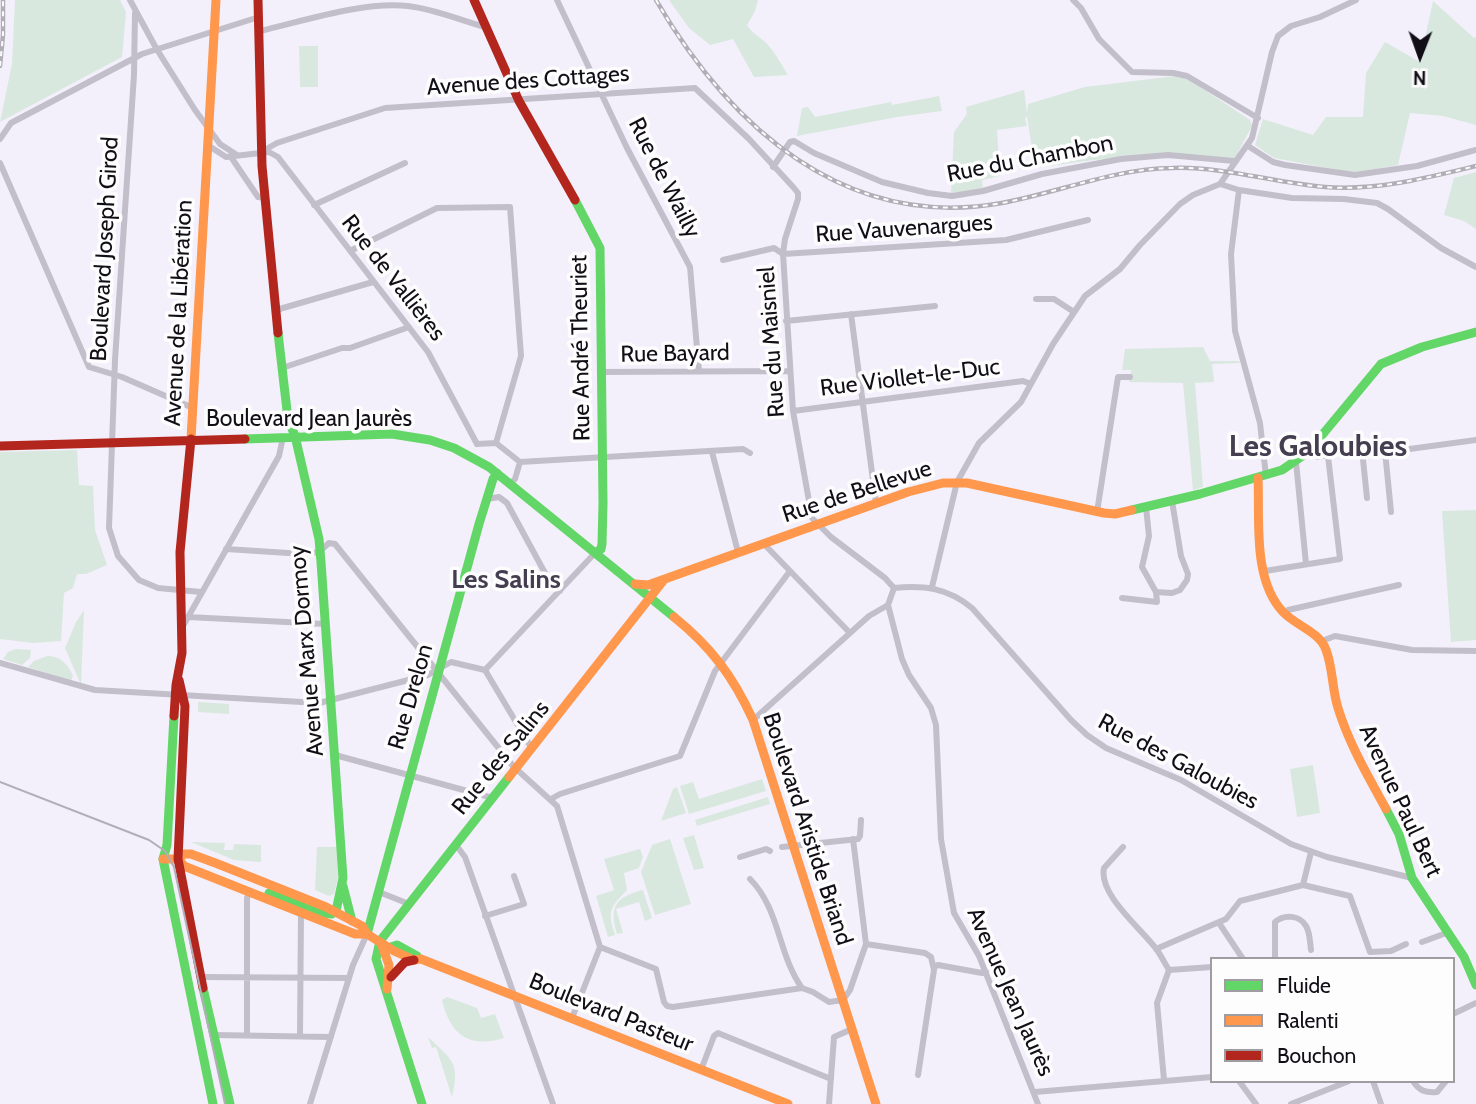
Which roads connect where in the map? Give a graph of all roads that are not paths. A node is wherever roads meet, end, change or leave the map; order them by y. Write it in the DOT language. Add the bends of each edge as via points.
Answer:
graph roads {
  1 [pos="130,0"];
  2 [pos="216,0"];
  3 [pos="258,0"];
  4 [pos="474,0"];
  5 [pos="557,0"];
  6 [pos="1073,0"];
  7 [pos="1356,0"];
  8 [pos="135,13"];
  9 [pos="259,17"];
  10 [pos="485,27"];
  11 [pos="214,30"];
  12 [pos="260,31"];
  13 [pos="156,48"];
  14 [pos="134,57"];
  15 [pos="603,93"];
  16 [pos="518,99"];
  17 [pos="211,102"];
  18 [pos="195,110"];
  19 [pos="1258,118"];
  20 [pos="210,130"];
  21 [pos="0,139"];
  22 [pos="209,146"];
  23 [pos="1248,146"];
  24 [pos="1476,150"];
  25 [pos="261,152"];
  26 [pos="234,156"];
  27 [pos="1234,161"];
  28 [pos="0,163"];
  29 [pos="405,163"];
  30 [pos="773,167"];
  31 [pos="1220,184"];
  32 [pos="1239,190"];
  33 [pos="265,198"];
  34 [pos="314,205"];
  35 [pos="1088,220"];
  36 [pos="349,251"];
  37 [pos="783,254"];
  38 [pos="723,260"];
  39 [pos="1476,267"];
  40 [pos="373,282"];
  41 [pos="1036,299"];
  42 [pos="935,306"];
  43 [pos="276,310"];
  44 [pos="1074,312"];
  45 [pos="851,314"];
  46 [pos="786,321"];
  47 [pos="409,327"];
  48 [pos="1476,332"];
  49 [pos="282,368"];
  50 [pos="699,371"];
  51 [pos="790,371"];
  52 [pos="602,372"];
  53 [pos="115,375"];
  54 [pos="1130,377"];
  55 [pos="1031,384"];
  56 [pos="863,402"];
  57 [pos="193,408"];
  58 [pos="793,411"];
  59 [pos="288,419"];
  60 [pos="283,436"];
  61 [pos="295,436"];
  62 [pos="191,439"];
  63 [pos="1476,440"];
  64 [pos="112,442"];
  65 [pos="496,443"];
  66 [pos="477,444"];
  67 [pos="0,446"];
  68 [pos="1362,450"];
  69 [pos="1385,451"];
  70 [pos="712,452"];
  71 [pos="1308,452"];
  72 [pos="750,453"];
  73 [pos="468,454"];
  74 [pos="1328,456"];
  75 [pos="603,458"];
  76 [pos="520,462"];
  77 [pos="1296,462"];
  78 [pos="497,473"];
  79 [pos="1262,477"];
  80 [pos="957,482"];
  81 [pos="510,484"];
  82 [pos="1367,498"];
  83 [pos="487,499"];
  84 [pos="1172,501"];
  85 [pos="876,503"];
  86 [pos="1146,507"];
  87 [pos="1097,512"];
  88 [pos="1391,512"];
  89 [pos="818,523"];
  90 [pos="318,539"];
  91 [pos="763,542"];
  92 [pos="329,543"];
  93 [pos="226,550"];
  94 [pos="319,552"];
  95 [pos="738,552"];
  96 [pos="595,553"];
  97 [pos="1306,564"];
  98 [pos="790,570"];
  99 [pos="1265,571"];
  100 [pos="664,579"];
  101 [pos="635,584"];
  102 [pos="1399,585"];
  103 [pos="932,587"];
  104 [pos="894,588"];
  105 [pos="180,590"];
  106 [pos="560,591"];
  107 [pos="201,592"];
  108 [pos="1156,592"];
  109 [pos="650,597"];
  110 [pos="1122,597"];
  111 [pos="195,604"];
  112 [pos="888,605"];
  113 [pos="1285,613"];
  114 [pos="205,616"];
  115 [pos="188,617"];
  116 [pos="326,624"];
  117 [pos="182,627"];
  118 [pos="850,634"];
  119 [pos="1322,641"];
  120 [pos="1476,652"];
  121 [pos="0,663"];
  122 [pos="722,663"];
  123 [pos="485,670"];
  124 [pos="438,671"];
  125 [pos="180,696"];
  126 [pos="331,699"];
  127 [pos="753,720"];
  128 [pos="532,750"];
  129 [pos="335,755"];
  130 [pos="516,769"];
  131 [pos="409,776"];
  132 [pos="493,798"];
  133 [pos="551,799"];
  134 [pos="861,820"];
  135 [pos="853,839"];
  136 [pos="456,845"];
  137 [pos="793,845"];
  138 [pos="782,847"];
  139 [pos="1123,847"];
  140 [pos="770,851"];
  141 [pos="1311,852"];
  142 [pos="740,857"];
  143 [pos="170,859"];
  144 [pos="514,876"];
  145 [pos="1412,878"];
  146 [pos="750,879"];
  147 [pos="342,884"];
  148 [pos="1303,885"];
  149 [pos="250,891"];
  150 [pos="379,892"];
  151 [pos="409,904"];
  152 [pos="336,911"];
  153 [pos="301,912"];
  154 [pos="485,916"];
  155 [pos="352,921"];
  156 [pos="1219,923"];
  157 [pos="1448,932"];
  158 [pos="367,934"];
  159 [pos="380,941"];
  160 [pos="1422,942"];
  161 [pos="866,944"];
  162 [pos="1406,944"];
  163 [pos="600,947"];
  164 [pos="1156,949"];
  165 [pos="1311,950"];
  166 [pos="1242,957"];
  167 [pos="1275,957"];
  168 [pos="417,960"];
  169 [pos="934,967"];
  170 [pos="1210,967"];
  171 [pos="1168,970"];
  172 [pos="986,972"];
  173 [pos="391,976"];
  174 [pos="200,978"];
  175 [pos="247,978"];
  176 [pos="301,978"];
  177 [pos="349,978"];
  178 [pos="1476,985"];
  179 [pos="802,988"];
  180 [pos="387,989"];
  181 [pos="514,995"];
  182 [pos="843,1000"];
  183 [pos="1476,1003"];
  184 [pos="1455,1013"];
  185 [pos="572,1018"];
  186 [pos="852,1029"];
  187 [pos="214,1035"];
  188 [pos="247,1035"];
  189 [pos="300,1036"];
  190 [pos="331,1037"];
  191 [pos="701,1070"];
  192 [pos="918,1075"];
  193 [pos="1210,1077"];
  194 [pos="831,1079"];
  195 [pos="1164,1080"];
  196 [pos="1241,1083"];
  197 [pos="1344,1083"];
  198 [pos="1374,1083"];
  199 [pos="1415,1083"];
  200 [pos="1444,1083"];
  201 [pos="1035,1092"];
  202 [pos="213,1104"];
  203 [pos="230,1104"];
  204 [pos="310,1104"];
  205 [pos="422,1104"];
  206 [pos="553,1104"];
  207 [pos="788,1104"];
  208 [pos="830,1104"];
  209 [pos="876,1104"];
  210 [pos="1038,1104"];
  211 [pos="1256,1104"];
  212 [pos="1291,1104"];
  213 [pos="1381,1104"];
  1 -- 8 [label="street"];
  2 -- 11 [label="main road, Avenue de la Libération"];
  3 -- 9 [label="main road, Avenue Marx Dormoy"];
  4 -- 10 [label="main road, Rue André Theuriet"];
  5 -- 15 [label="street, Rue de Wailly"];
  6 -- 19 [label="street" via="1099,39 1132,72 1187,76"];
  7 -- 19 [label="street" via="1292,26 1278,37"];
  8 -- 13 [label="street"];
  8 -- 14 [label="street, Boulevard Joseph Girod"];
  9 -- 11 [label="street"];
  9 -- 12 [label="main road, Avenue Marx Dormoy"];
  10 -- 12 [label="street" via="406,6 359,9"];
  10 -- 16 [label="main road, Rue André Theuriet"];
  11 -- 13 [label="street"];
  11 -- 17 [label="main road, Avenue de la Libération"];
  12 -- 25 [label="main road, Avenue Marx Dormoy"];
  13 -- 14 [label="street"];
  13 -- 18 [label="street"];
  14 -- 21 [label="street" via="11,123"];
  14 -- 53 [label="street, Boulevard Joseph Girod"];
  15 -- 16 [label="street, Avenue des Cottages"];
  15 -- 30 [label="street, Avenue des Cottages" via="695,88"];
  15 -- 50 [label="street, Rue de Wailly" via="686,258"];
  16 -- 25 [label="street, Avenue des Cottages" via="384,108 277,142"];
  16 -- 52 [label="main road, Rue André Theuriet" via="598,244"];
  17 -- 18 [label="street"];
  17 -- 20 [label="main road, Avenue de la Libération"];
  18 -- 20 [label="street"];
  19 -- 23 [label="street"];
  20 -- 22 [label="main road, Avenue de la Libération"];
  20 -- 26 [label="street"];
  22 -- 26 [label="street" via="222,155"];
  22 -- 57 [label="main road, Avenue de la Libération"];
  23 -- 24 [label="street" via="1273,162 1355,176"];
  23 -- 27 [label="street"];
  25 -- 26 [label="street, Avenue des Cottages"];
  25 -- 33 [label="main road, Avenue Marx Dormoy"];
  25 -- 34 [label="street, Rue de Vallières" via="278,158"];
  26 -- 33 [label="street" via="258,197"];
  27 -- 30 [label="street, Rue du Chambon" via="1168,155 1130,158 952,195 882,182 794,141"];
  27 -- 31 [label="street"];
  28 -- 53 [label="street" via="86,362"];
  29 -- 34 [label="street"];
  30 -- 37 [label="street, Rue du Maisniel" via="798,193"];
  31 -- 32 [label="street"];
  31 -- 44 [label="street, Rue de Bellevue" via="1180,204"];
  32 -- 39 [label="street" via="1377,203"];
  32 -- 79 [label="street" via="1230,262 1235,331 1260,423"];
  33 -- 43 [label="main road, Avenue Marx Dormoy"];
  34 -- 36 [label="street, Rue de Vallières"];
  35 -- 37 [label="street, Rue Vauvenargues" via="1006,240"];
  36 -- 40 [label="street, Rue de Vallières"];
  36 -- 65 [label="street" via="437,208 510,207 521,356"];
  37 -- 38 [label="street, Rue Vauvenargues" via="774,248"];
  37 -- 46 [label="street, Rue du Maisniel"];
  40 -- 43 [label="street"];
  40 -- 47 [label="street, Rue de Vallières"];
  41 -- 44 [label="street" via="1054,299"];
  42 -- 45 [label="street"];
  43 -- 49 [label="main road, Avenue Marx Dormoy"];
  44 -- 55 [label="street, Rue de Bellevue"];
  45 -- 46 [label="street"];
  45 -- 56 [label="street"];
  46 -- 51 [label="street, Rue du Maisniel"];
  47 -- 49 [label="street"];
  47 -- 66 [label="street, Rue de Vallières" via="435,362"];
  48 -- 71 [label="main road" via="1381,364"];
  49 -- 59 [label="main road, Avenue Marx Dormoy"];
  50 -- 51 [label="street, Rue Bayard"];
  50 -- 52 [label="street, Rue Bayard"];
  51 -- 58 [label="street, Rue du Maisniel"];
  52 -- 75 [label="main road, Rue André Theuriet"];
  53 -- 57 [label="street"];
  53 -- 64 [label="street, Boulevard Joseph Girod"];
  54 -- 87 [label="street" via="1118,377"];
  55 -- 56 [label="street, Rue Viollet-le-Duc" via="1023,381"];
  55 -- 80 [label="street, Rue de Bellevue" via="1014,411 979,443"];
  56 -- 58 [label="street, Rue Viollet-le-Duc"];
  56 -- 85 [label="street"];
  57 -- 62 [label="main road, Avenue de la Libération"];
  58 -- 89 [label="street, Rue du Maisniel" via="812,518"];
  59 -- 60 [label="main road, Avenue Marx Dormoy"];
  59 -- 61 [label="main road, Avenue Marx Dormoy"];
  60 -- 61 [label="main road, Boulevard Jean Jaurès"];
  60 -- 62 [label="main road, Boulevard Jean Jaurès"];
  60 -- 93 [label="street, Avenue de la Libération" via="279,456"];
  61 -- 73 [label="main road, Boulevard Jean Jaurès" via="391,430 433,439"];
  61 -- 90 [label="main road, Avenue Marx Dormoy"];
  62 -- 64 [label="main road, Boulevard Jean Jaurès"];
  62 -- 105 [label="main road, Avenue de la Libération"];
  63 -- 69 [label="street"];
  64 -- 67 [label="main road, Boulevard Jean Jaurès"];
  64 -- 105 [label="street, Boulevard Joseph Girod" via="108,509 113,546 123,563 149,587"];
  65 -- 66 [label="street"];
  65 -- 76 [label="street"];
  66 -- 73 [label="street"];
  68 -- 69 [label="street"];
  68 -- 74 [label="street"];
  68 -- 82 [label="street"];
  69 -- 88 [label="street"];
  70 -- 72 [label="street" via="743,449"];
  70 -- 75 [label="street"];
  70 -- 95 [label="street"];
  71 -- 74 [label="street"];
  71 -- 77 [label="main road"];
  73 -- 78 [label="main road, Boulevard Jean Jaurès"];
  74 -- 97 [label="street" via="1340,559"];
  75 -- 76 [label="street"];
  75 -- 96 [label="main road, Rue André Theuriet" via="602,544"];
  76 -- 81 [label="street"];
  77 -- 79 [label="main road"];
  77 -- 97 [label="street"];
  78 -- 81 [label="main road, Boulevard Jean Jaurès"];
  78 -- 83 [label="main road, Rue Drelon"];
  79 -- 84 [label="main road"];
  79 -- 99 [label="main road" via="1257,530"];
  80 -- 85 [label="main road, Rue de Bellevue"];
  80 -- 87 [label="main road"];
  80 -- 103 [label="street"];
  81 -- 96 [label="main road, Boulevard Jean Jaurès"];
  83 -- 106 [label="street" via="507,503 552,586"];
  83 -- 124 [label="main road, Rue Drelon"];
  84 -- 86 [label="main road"];
  84 -- 108 [label="street" via="1187,580 1180,590"];
  85 -- 89 [label="main road, Rue de Bellevue"];
  86 -- 87 [label="main road" via="1115,514"];
  86 -- 108 [label="street" via="1149,536 1142,566"];
  89 -- 91 [label="main road, Rue de Bellevue"];
  89 -- 104 [label="street"];
  90 -- 92 [label="street"];
  90 -- 94 [label="main road, Avenue Marx Dormoy"];
  91 -- 95 [label="main road, Rue de Bellevue"];
  91 -- 98 [label="street"];
  92 -- 94 [label="street"];
  92 -- 124 [label="street" via="340,549"];
  93 -- 94 [label="street"];
  93 -- 107 [label="street, Avenue de la Libération"];
  94 -- 116 [label="main road, Avenue Marx Dormoy"];
  95 -- 100 [label="main road, Rue de Bellevue"];
  96 -- 101 [label="main road, Boulevard Jean Jaurès"];
  96 -- 106 [label="street"];
  97 -- 99 [label="street"];
  98 -- 118 [label="street"];
  98 -- 122 [label="street"];
  99 -- 113 [label="main road" via="1273,597"];
  100 -- 101 [label="main road, Rue de Bellevue"];
  100 -- 109 [label="main road"];
  101 -- 109 [label="main road, Boulevard Jean Jaurès"];
  102 -- 113 [label="street"];
  103 -- 104 [label="street, Rue des Galoubies"];
  103 -- 141 [label="street, Rue des Galoubies" via="972,608 1094,740 1181,780 1291,845"];
  104 -- 112 [label="street"];
  105 -- 107 [label="street, Boulevard Joseph Girod"];
  105 -- 117 [label="main road, Avenue de la Libération"];
  106 -- 123 [label="street"];
  107 -- 111 [label="street, Avenue de la Libération"];
  108 -- 110 [label="street" via="1157,603"];
  109 -- 122 [label="main road, Boulevard Aristide Briand" via="699,637"];
  109 -- 128 [label="main road, Rue des Salins"];
  111 -- 114 [label="street"];
  111 -- 115 [label="street, Avenue de la Libération"];
  112 -- 118 [label="street"];
  112 -- 172 [label="street, Avenue Jean Jaurès" via="905,667 931,708 936,725 941,839 954,913"];
  113 -- 119 [label="main road"];
  114 -- 115 [label="street"];
  114 -- 116 [label="street"];
  115 -- 117 [label="street, Avenue de la Libération"];
  116 -- 126 [label="main road, Avenue Marx Dormoy"];
  117 -- 125 [label="main road, Avenue de la Libération"];
  118 -- 127 [label="street"];
  119 -- 120 [label="street" via="1335,636 1412,650"];
  119 -- 145 [label="main road, Avenue Paul Bert" via="1350,742 1399,834"];
  121 -- 125 [label="street" via="95,690"];
  122 -- 127 [label="main road, Boulevard Aristide Briand"];
  122 -- 133 [label="street" via="712,676 680,756"];
  123 -- 124 [label="street" via="451,662"];
  123 -- 128 [label="street"];
  124 -- 126 [label="street"];
  124 -- 130 [label="street"];
  124 -- 131 [label="main road, Rue Drelon"];
  125 -- 126 [label="street" via="307,703"];
  125 -- 143 [label="main road, Avenue de la Libération"];
  125 -- 143 [label="main road, Avenue de la Libération" via="167,845"];
  126 -- 129 [label="main road, Avenue Marx Dormoy"];
  127 -- 137 [label="main road, Boulevard Aristide Briand"];
  128 -- 130 [label="main road, Rue des Salins"];
  129 -- 131 [label="street"];
  129 -- 147 [label="main road, Avenue Marx Dormoy"];
  130 -- 132 [label="main road, Rue des Salins"];
  130 -- 133 [label="street"];
  131 -- 132 [label="street"];
  131 -- 150 [label="main road, Rue Drelon"];
  132 -- 136 [label="main road, Rue des Salins"];
  133 -- 163 [label="street"];
  134 -- 135 [label="street" via="860,836"];
  135 -- 137 [label="street"];
  135 -- 161 [label="street"];
  136 -- 151 [label="main road, Rue des Salins"];
  136 -- 154 [label="street"];
  137 -- 138 [label="street"];
  137 -- 182 [label="main road, Boulevard Aristide Briand"];
  139 -- 164 [label="street" via="1104,868 1104,880 1130,922"];
  140 -- 142 [label="street"];
  141 -- 145 [label="street, Rue des Galoubies"];
  141 -- 148 [label="street"];
  143 -- 149 [label="main road, Boulevard Pasteur"];
  143 -- 152 [label="main road, Boulevard Pasteur" via="191,854"];
  143 -- 174 [label="main road"];
  143 -- 202 [label="main road"];
  144 -- 154 [label="street" via="524,904"];
  145 -- 157 [label="main road, Avenue Paul Bert"];
  146 -- 179 [label="street" via="770,908 793,976"];
  147 -- 152 [label="main road, Avenue Marx Dormoy"];
  147 -- 155 [label="main road, Avenue Marx Dormoy"];
  148 -- 156 [label="street" via="1240,901"];
  148 -- 162 [label="street" via="1350,896 1370,953"];
  149 -- 152 [label="main road, Boulevard Pasteur" via="268,892 323,913"];
  149 -- 153 [label="main road, Boulevard Pasteur"];
  149 -- 175 [label="street"];
  150 -- 151 [label="street"];
  150 -- 158 [label="main road, Rue Drelon"];
  151 -- 159 [label="main road, Rue des Salins"];
  152 -- 155 [label="main road, Boulevard Pasteur"];
  153 -- 158 [label="main road, Boulevard Pasteur" via="355,934"];
  153 -- 176 [label="street"];
  154 -- 181 [label="street"];
  155 -- 158 [label="main road, Boulevard Pasteur"];
  156 -- 164 [label="street"];
  156 -- 166 [label="street"];
  157 -- 160 [label="street"];
  157 -- 178 [label="main road, Avenue Paul Bert"];
  158 -- 159 [label="main road, Boulevard Pasteur"];
  158 -- 177 [label="street"];
  159 -- 168 [label="main road, Boulevard Pasteur" via="397,945"];
  159 -- 173 [label="main road"];
  159 -- 180 [label="main road" via="376,959"];
  161 -- 169 [label="street" via="925,953"];
  161 -- 182 [label="street"];
  163 -- 179 [label="street" via="656,969 667,1006"];
  163 -- 185 [label="street"];
  164 -- 171 [label="street"];
  165 -- 167 [label="street" via="1307,927 1299,919 1280,918 1275,922"];
  168 -- 173 [label="main road" via="405,962"];
  168 -- 181 [label="main road, Boulevard Pasteur"];
  169 -- 172 [label="street"];
  169 -- 192 [label="street"];
  170 -- 171 [label="street"];
  171 -- 195 [label="street" via="1157,1003"];
  172 -- 201 [label="street, Avenue Jean Jaurès"];
  173 -- 180 [label="main road"];
  174 -- 175 [label="street"];
  174 -- 187 [label="main road"];
  175 -- 176 [label="street"];
  175 -- 188 [label="street"];
  176 -- 177 [label="street"];
  176 -- 189 [label="street"];
  177 -- 190 [label="street"];
  179 -- 182 [label="street" via="829,1002"];
  180 -- 205 [label="main road"];
  181 -- 185 [label="main road, Boulevard Pasteur"];
  181 -- 206 [label="street"];
  182 -- 186 [label="main road, Boulevard Aristide Briand"];
  183 -- 184 [label="street"];
  185 -- 191 [label="main road, Boulevard Pasteur"];
  186 -- 194 [label="street" via="834,1037"];
  186 -- 209 [label="main road, Boulevard Aristide Briand"];
  187 -- 188 [label="street"];
  187 -- 203 [label="main road"];
  188 -- 189 [label="street"];
  189 -- 190 [label="street"];
  190 -- 204 [label="street"];
  191 -- 194 [label="street" via="718,1033"];
  191 -- 207 [label="main road, Boulevard Pasteur"];
  193 -- 195 [label="street"];
  194 -- 208 [label="street"];
  195 -- 201 [label="street"];
  196 -- 211 [label="street"];
  197 -- 212 [label="street"];
  198 -- 213 [label="street"];
  199 -- 200 [label="street" via="1430,1093"];
  201 -- 210 [label="street, Avenue Jean Jaurès"];
}
